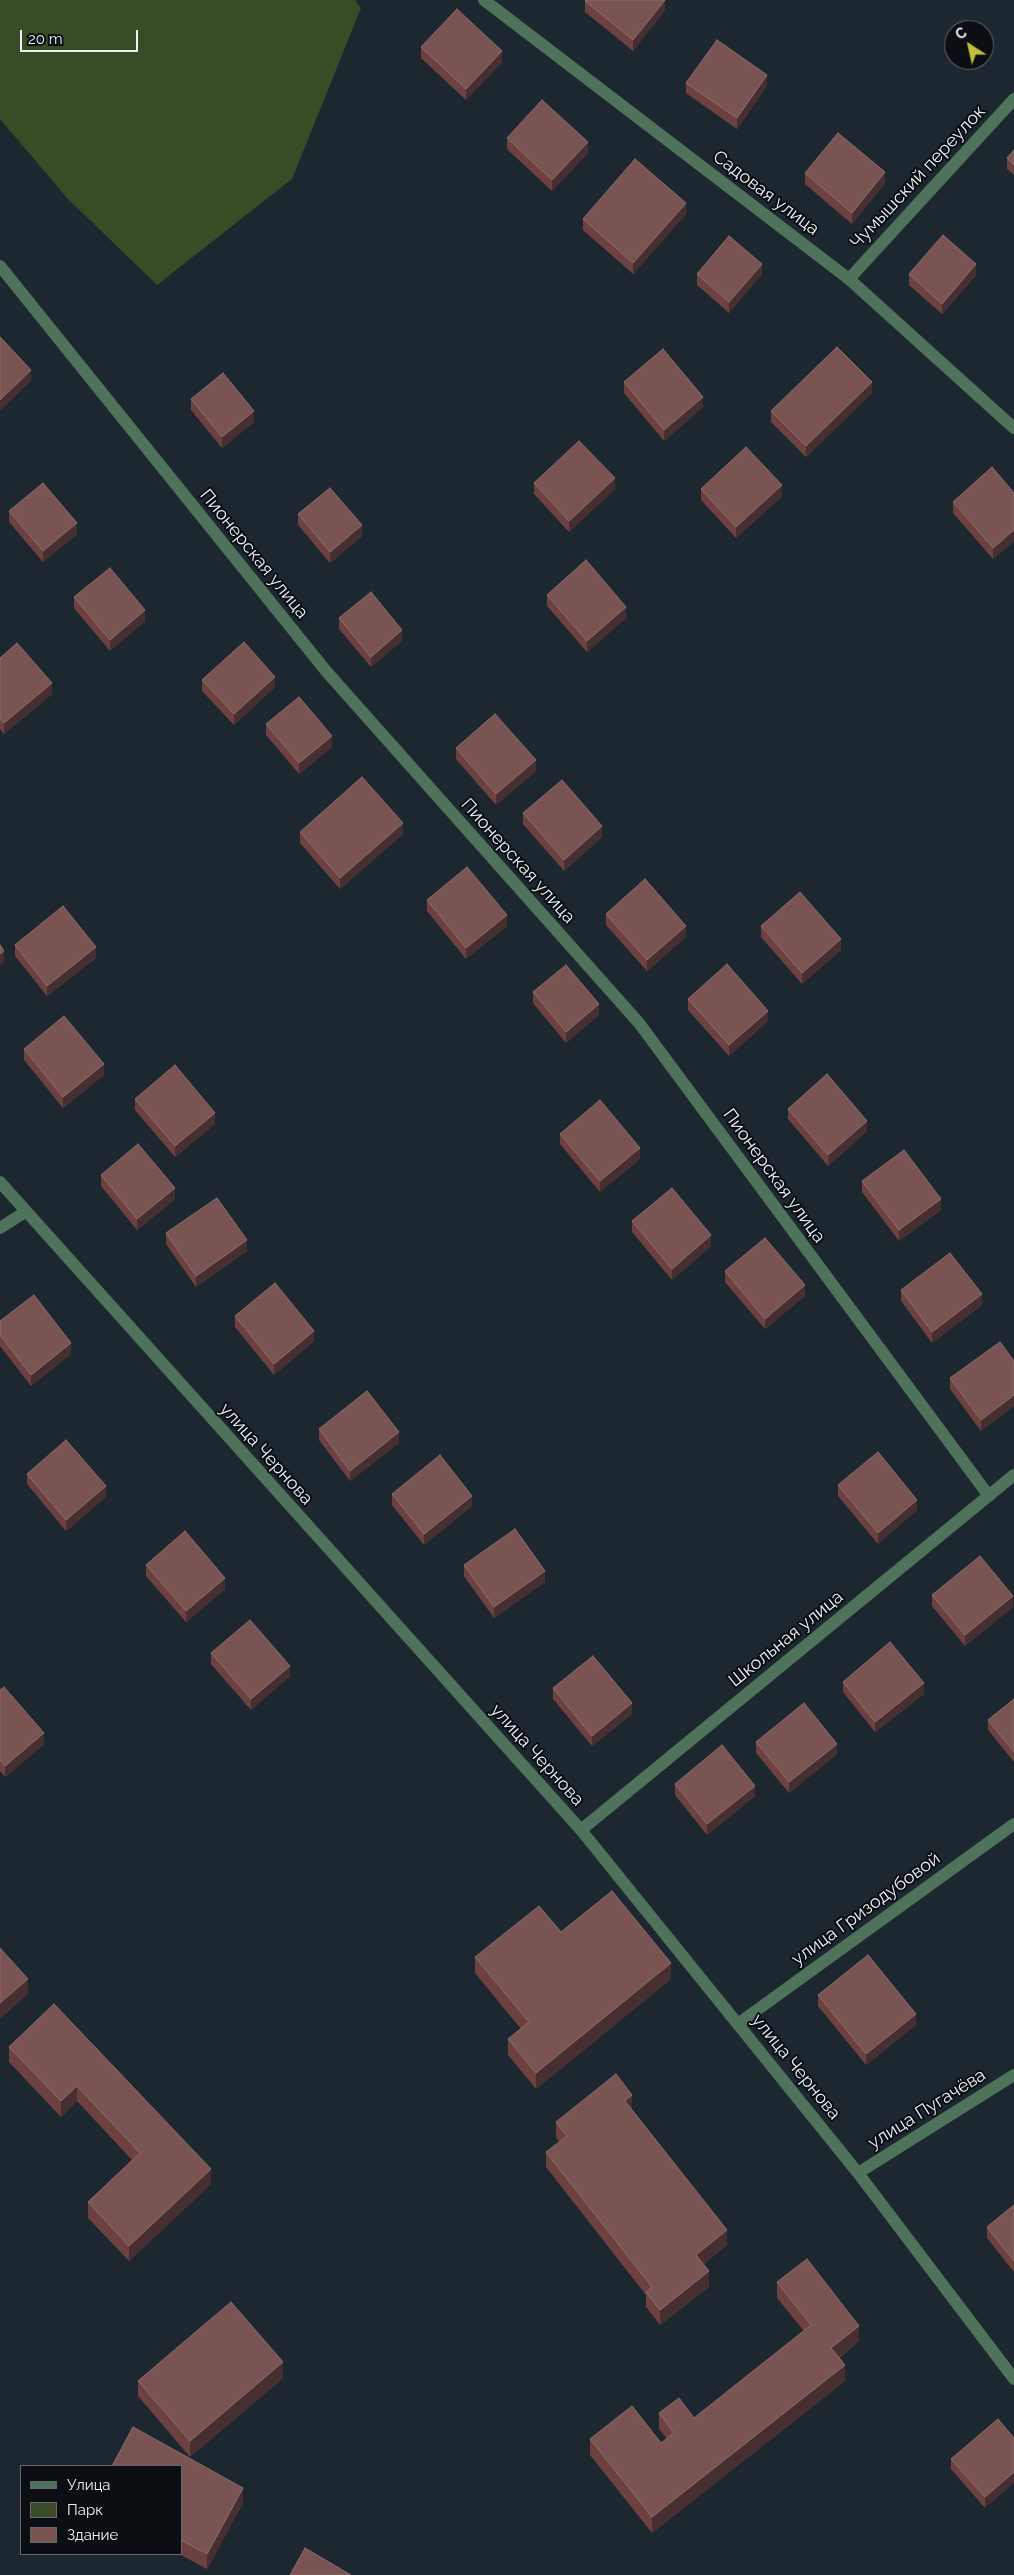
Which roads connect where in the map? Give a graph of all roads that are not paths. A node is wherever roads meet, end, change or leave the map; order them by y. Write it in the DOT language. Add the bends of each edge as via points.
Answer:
graph roads {
  1 [pos="484,0"];
  2 [pos="1014,99"];
  3 [pos="0,266"];
  4 [pos="849,279"];
  5 [pos="1014,428"];
  6 [pos="0,1182"];
  7 [pos="25,1212"];
  8 [pos="0,1228"];
  9 [pos="1014,1475"];
  10 [pos="989,1496"];
  11 [pos="1014,1824"];
  12 [pos="581,1830"];
  13 [pos="738,2023"];
  14 [pos="1014,2075"];
  15 [pos="858,2173"];
  16 [pos="1014,2380"];
  1 -- 4 [label="street, Садовая улица"];
  2 -- 4 [label="street, Чумышский переулок"];
  3 -- 10 [label="street, Пионерская улица" via="326,671 639,1023"];
  4 -- 5 [label="street, Садовая улица"];
  6 -- 7 [label="street, улица Чернова"];
  7 -- 8 [label="street"];
  7 -- 12 [label="street, улица Чернова"];
  9 -- 10 [label="street, Школьная улица"];
  10 -- 12 [label="street, Школьная улица"];
  11 -- 13 [label="street, улица Гризодубовой"];
  12 -- 13 [label="street, улица Чернова"];
  13 -- 15 [label="street, улица Чернова"];
  14 -- 15 [label="street, улица Пугачёва"];
  15 -- 16 [label="street, улица Чернова"];
}
